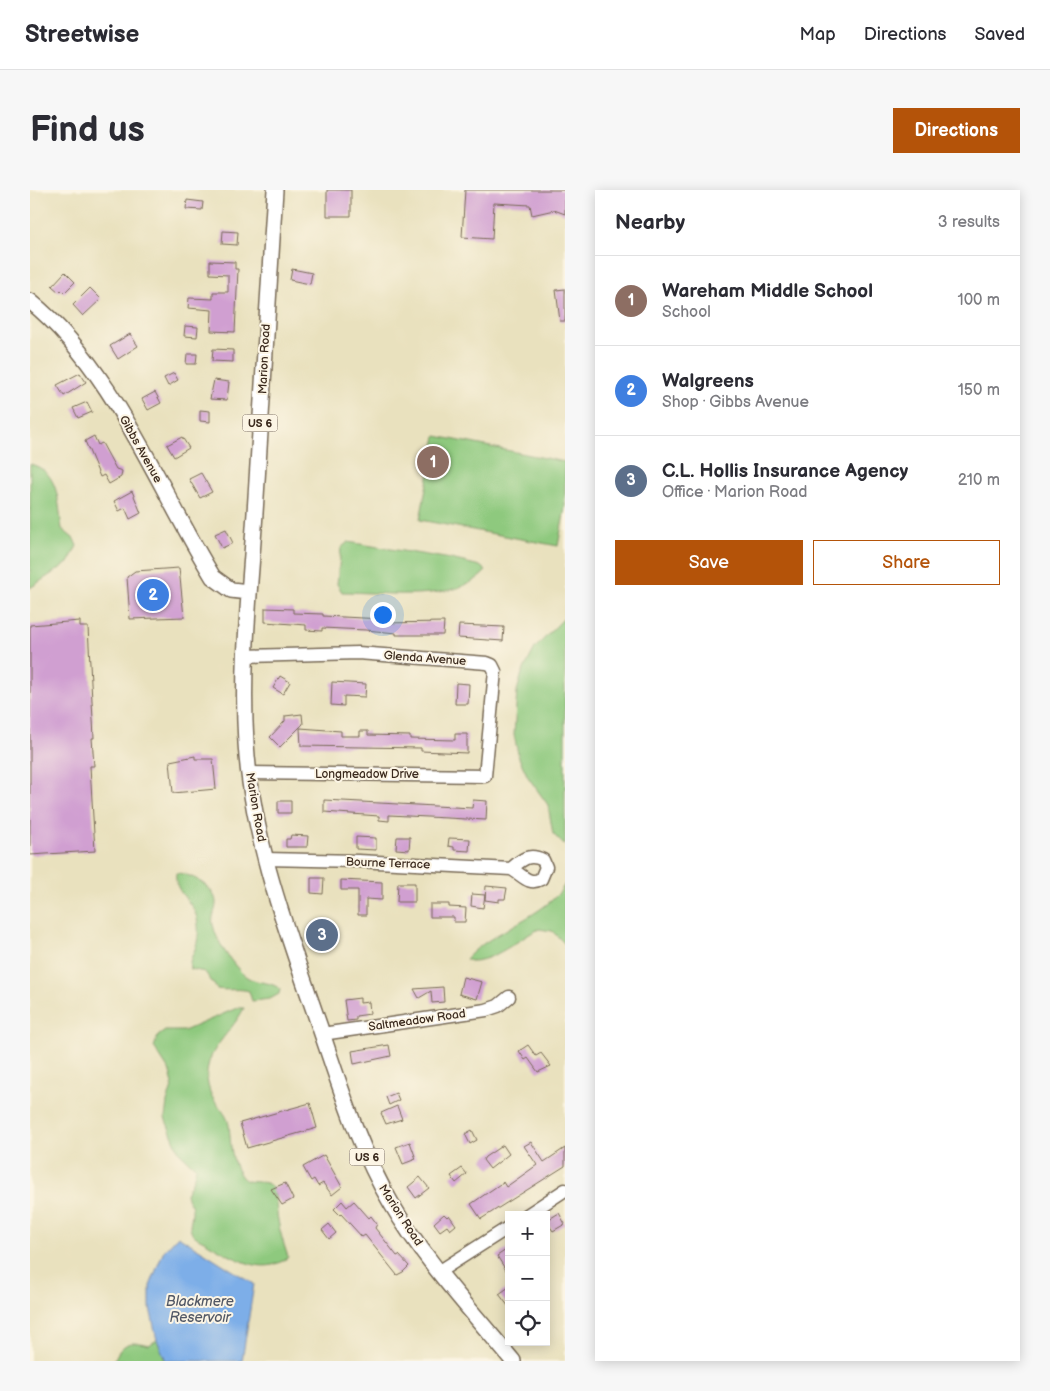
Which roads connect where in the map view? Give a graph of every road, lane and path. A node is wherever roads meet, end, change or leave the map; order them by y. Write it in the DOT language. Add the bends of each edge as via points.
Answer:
graph roads {
  1 [pos="274,190"];
  2 [pos="30,301"];
  3 [pos="248,592"];
  4 [pos="244,656"];
  5 [pos="249,773"];
  6 [pos="485,776"];
  7 [pos="265,860"];
  8 [pos="511,869"];
  9 [pos="509,997"];
  10 [pos="322,1034"];
  11 [pos="565,1190"];
  12 [pos="533,1211"];
  13 [pos="505,1230"];
  14 [pos="440,1271"];
  15 [pos="512,1361"];
  1 -- 3 [label="main road, Marion Road / US 6"];
  2 -- 3 [label="main road, Gibbs Avenue" via="75,344 101,380 213,576 224,587"];
  3 -- 4 [label="main road, Marion Road / US 6"];
  4 -- 5 [label="main road, Marion Road / US 6"];
  4 -- 6 [label="street, Glenda Avenue" via="358,653 487,662 495,671"];
  5 -- 6 [label="street, Longmeadow Drive"];
  5 -- 7 [label="main road, Marion Road / US 6"];
  7 -- 8 [label="street, Bourne Terrace"];
  7 -- 10 [label="main road, Marion Road / US 6" via="282,921"];
  9 -- 10 [label="street, Saltmeadow Road" via="486,1010"];
  10 -- 14 [label="main road, Marion Road / US 6" via="358,1138 374,1173 392,1206"];
  11 -- 12 [label="street"];
  13 -- 14 [label="street"];
  14 -- 15 [label="main road, Marion Road / US 6"];
}
